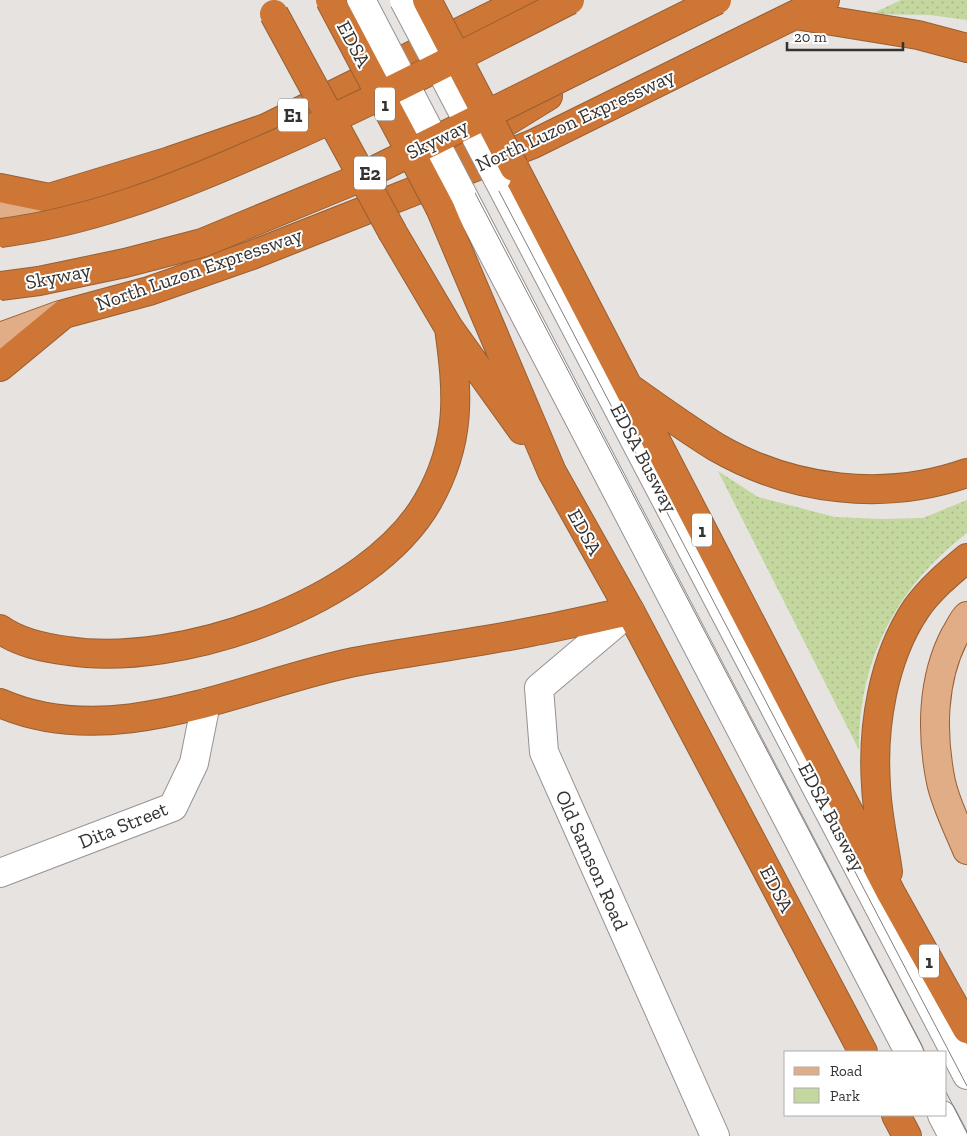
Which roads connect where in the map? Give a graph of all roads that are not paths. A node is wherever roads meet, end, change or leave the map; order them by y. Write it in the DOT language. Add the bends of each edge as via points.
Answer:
graph roads {
  1 [pos="330,0"];
  2 [pos="361,0"];
  3 [pos="404,0"];
  4 [pos="427,0"];
  5 [pos="524,0"];
  6 [pos="570,0"];
  7 [pos="702,0"];
  8 [pos="718,0"];
  9 [pos="825,0"];
  10 [pos="270,7"];
  11 [pos="795,15"];
  12 [pos="967,48"];
  13 [pos="505,172"];
  14 [pos="0,188"];
  15 [pos="49,198"];
  16 [pos="0,208"];
  17 [pos="360,212"];
  18 [pos="0,233"];
  19 [pos="0,286"];
  20 [pos="64,314"];
  21 [pos="0,319"];
  22 [pos="449,328"];
  23 [pos="0,337"];
  24 [pos="0,367"];
  25 [pos="628,387"];
  26 [pos="552,472"];
  27 [pos="967,473"];
  28 [pos="967,558"];
  29 [pos="630,611"];
  30 [pos="967,616"];
  31 [pos="0,629"];
  32 [pos="206,703"];
  33 [pos="0,704"];
  34 [pos="967,850"];
  35 [pos="0,873"];
  36 [pos="891,893"];
  37 [pos="967,1029"];
  38 [pos="862,1051"];
  39 [pos="908,1051"];
  40 [pos="967,1075"];
  41 [pos="897,1116"];
  42 [pos="943,1116"];
  43 [pos="715,1136"];
  44 [pos="907,1136"];
  45 [pos="953,1136"];
  1 -- 26 [label="highway, EDSA / 1, bridge" via="440,208"];
  2 -- 39 [label="street, EDSA Busway, bridge"];
  3 -- 13 [label="street, EDSA Busway, bridge"];
  4 -- 13 [label="highway, 1, bridge"];
  5 -- 15 [label="highway, E1" via="266,128"];
  6 -- 18 [label="highway, bridge" via="327,122 182,185 112,209"];
  7 -- 17 [label="highway"];
  8 -- 19 [label="highway, Skyway / E2, bridge" via="354,180 202,243 125,263"];
  9 -- 11 [label="highway, North Luzon Expressway"];
  10 -- 22 [label="highway, bridge" via="393,234"];
  11 -- 12 [label="highway" via="918,35"];
  11 -- 17 [label="highway, North Luzon Expressway" via="533,144"];
  13 -- 25 [label="highway, 1"];
  13 -- 40 [label="street, EDSA Busway"];
  14 -- 15 [label="highway"];
  15 -- 16 [label="main road"];
  17 -- 20 [label="highway, North Luzon Expressway" via="243,259 148,291"];
  20 -- 21 [label="main road"];
  20 -- 23 [label="main road"];
  20 -- 24 [label="highway"];
  22 -- 26 [label="highway"];
  22 -- 31 [label="highway" via="456,381 456,418 440,478 410,526 350,578 320,596 242,630 213,640 139,654 54,650 18,639"];
  25 -- 27 [label="highway" via="718,448 802,481 853,489 892,489 937,483"];
  25 -- 36 [label="highway, 1"];
  26 -- 29 [label="highway, EDSA / 1"];
  28 -- 36 [label="highway" via="933,588 902,631 882,699 876,741 876,786"];
  29 -- 32 [label="highway" via="354,662"];
  29 -- 38 [label="highway, EDSA / 1"];
  29 -- 43 [label="street, Old Samson Road" via="539,688 544,752"];
  30 -- 34 [label="main road" via="947,650 939,678 935,715 942,783"];
  32 -- 33 [label="highway" via="140,716 79,721 50,719"];
  32 -- 35 [label="street, Dita Street" via="194,763 173,808"];
  36 -- 37 [label="highway, 1"];
  41 -- 44 [label="highway"];
  42 -- 45 [label="street"];
}
